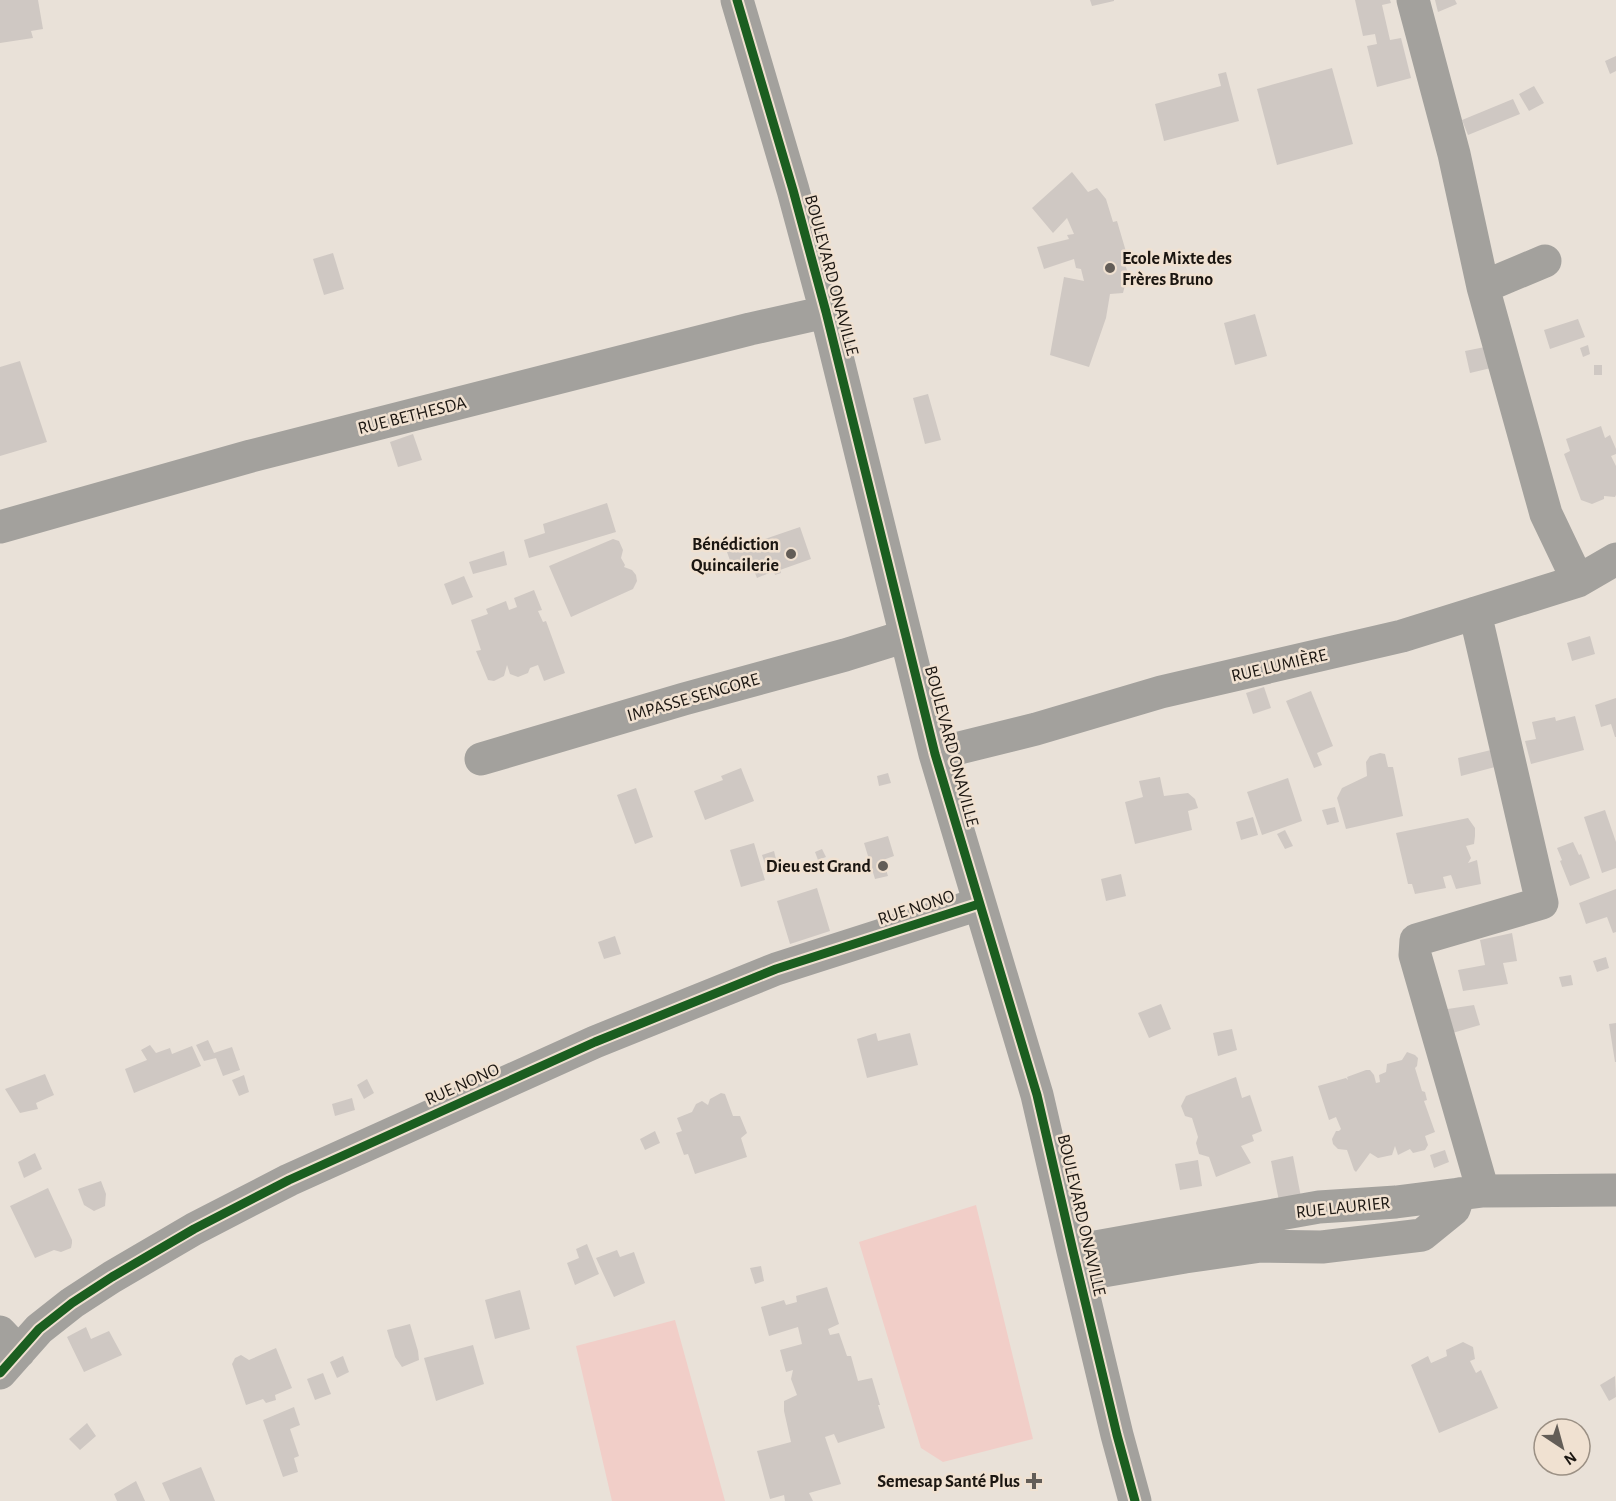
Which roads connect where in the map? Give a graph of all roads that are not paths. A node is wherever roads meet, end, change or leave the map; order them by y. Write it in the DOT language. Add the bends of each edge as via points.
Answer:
graph roads {
  1 [pos="737,0"];
  2 [pos="1413,0"];
  3 [pos="1545,261"];
  4 [pos="1484,286"];
  5 [pos="826,312"];
  6 [pos="0,527"];
  7 [pos="1616,559"];
  8 [pos="1578,581"];
  9 [pos="1475,613"];
  10 [pos="906,636"];
  11 [pos="935,754"];
  12 [pos="481,759"];
  13 [pos="979,904"];
  14 [pos="1616,1190"];
  15 [pos="1471,1193"];
  16 [pos="1076,1263"];
  17 [pos="6,1352"];
  18 [pos="1135,1501"];
  1 -- 5 [label="street, BOULEVARD ONAVILLE"];
  2 -- 4 [label="street"];
  3 -- 4 [label="street"];
  4 -- 8 [label="street" via="1546,514"];
  5 -- 6 [label="street, RUE BETHESDA" via="251,456"];
  5 -- 10 [label="street, BOULEVARD ONAVILLE"];
  7 -- 8 [label="street, RUE LUMIÈRE"];
  8 -- 9 [label="street, RUE LUMIÈRE"];
  9 -- 11 [label="street, RUE LUMIÈRE" via="1402,636 1161,692"];
  9 -- 15 [label="street" via="1542,903 1416,940 1415,955"];
  10 -- 11 [label="street, BOULEVARD ONAVILLE"];
  10 -- 12 [label="street, IMPASSE SENGORE"];
  11 -- 13 [label="street, BOULEVARD ONAVILLE"];
  13 -- 16 [label="street, BOULEVARD ONAVILLE" via="1037,1095"];
  13 -- 17 [label="street, RUE NONO" via="766,974 595,1042 289,1180 112,1277"];
  14 -- 15 [label="street, RUE LAURIER"];
  15 -- 16 [label="street, RUE LAURIER" via="1319,1207"];
  16 -- 18 [label="street, BOULEVARD ONAVILLE"];
}
